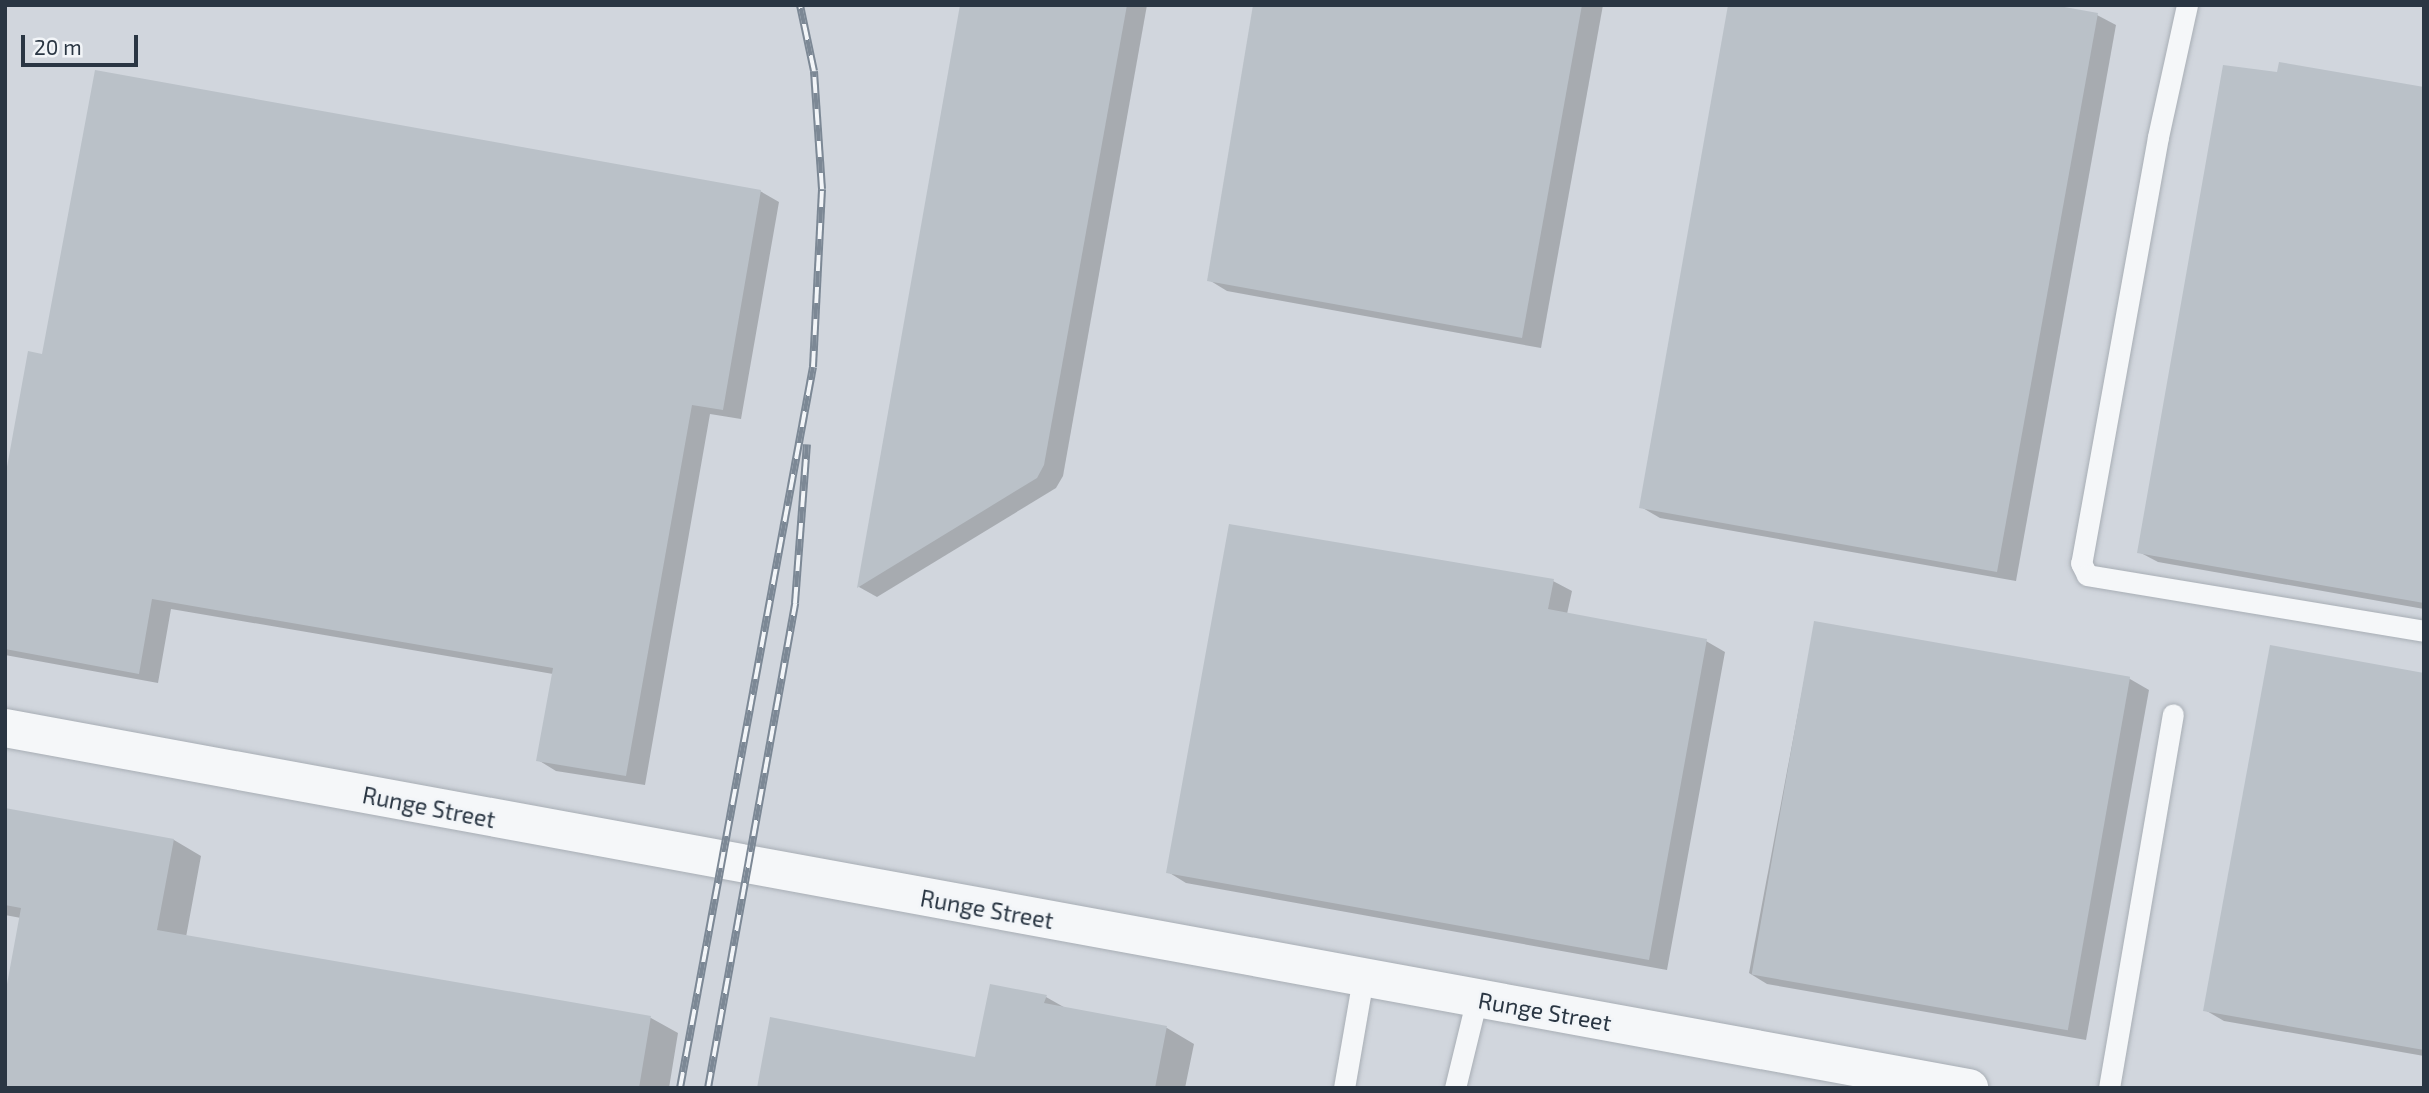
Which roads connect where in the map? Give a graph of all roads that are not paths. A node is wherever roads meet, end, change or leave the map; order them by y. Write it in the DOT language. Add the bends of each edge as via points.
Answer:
graph roads {
  1 [pos="2186,5"];
  2 [pos="2424,631"];
  3 [pos="2173,714"];
  4 [pos="5,728"];
  5 [pos="1363,978"];
  6 [pos="1476,998"];
  7 [pos="1344,1088"];
  8 [pos="1455,1088"];
  9 [pos="1969,1088"];
  10 [pos="2109,1088"];
  1 -- 2 [label="lane" via="2081,563 2087,575"];
  3 -- 10 [label="lane"];
  4 -- 5 [label="street, Runge Street"];
  5 -- 6 [label="street, Runge Street"];
  5 -- 7 [label="lane"];
  6 -- 8 [label="lane"];
  6 -- 9 [label="street, Runge Street"];
}
